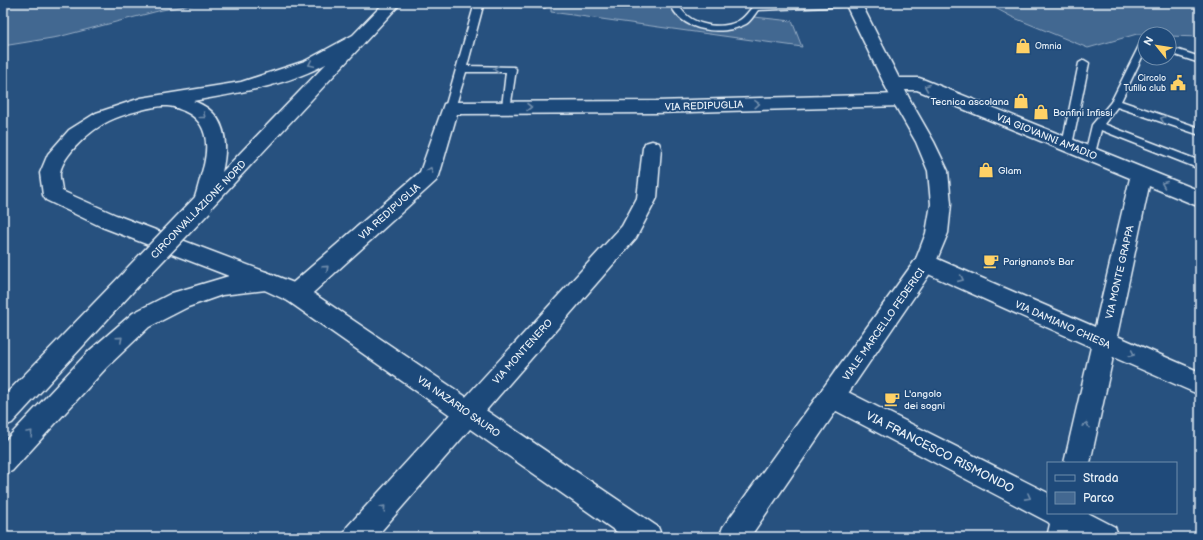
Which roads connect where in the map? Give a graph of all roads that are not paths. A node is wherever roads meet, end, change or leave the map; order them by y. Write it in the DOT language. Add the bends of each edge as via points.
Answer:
graph roads {
  1 [pos="674,3"];
  2 [pos="854,3"];
  3 [pos="545,4"];
  4 [pos="389,7"];
  5 [pos="358,39"];
  6 [pos="1177,53"];
  7 [pos="1137,58"];
  8 [pos="1200,60"];
  9 [pos="1084,63"];
  10 [pos="462,69"];
  11 [pos="897,92"];
  12 [pos="168,100"];
  13 [pos="1115,103"];
  14 [pos="450,108"];
  15 [pos="507,108"];
  16 [pos="1097,125"];
  17 [pos="1200,132"];
  18 [pos="1067,144"];
  19 [pos="652,148"];
  20 [pos="1090,154"];
  21 [pos="1200,165"];
  22 [pos="1141,175"];
  23 [pos="1200,199"];
  24 [pos="202,205"];
  25 [pos="926,263"];
  26 [pos="266,281"];
  27 [pos="296,294"];
  28 [pos="1104,342"];
  29 [pos="1200,384"];
  30 [pos="832,396"];
  31 [pos="468,412"];
  32 [pos="3,415"];
  33 [pos="3,462"];
  34 [pos="1077,462"];
  35 [pos="1047,511"];
  36 [pos="1060,518"];
  37 [pos="357,537"];
  38 [pos="648,537"];
  39 [pos="733,537"];
  40 [pos="1104,537"];
  1 -- 2 [label="lane" via="675,9 684,18 701,26 722,28 744,22 756,8"];
  2 -- 11 [label="street, VIALE MARCELLO FEDERICI"];
  3 -- 10 [label="lane, VIA REDIPUGLIA" via="479,3"];
  4 -- 5 [label="street, CIRCONVALLAZIONE NORD"];
  5 -- 12 [label="street, one-way" via="311,65 280,76 242,87"];
  5 -- 24 [label="street, CIRCONVALLAZIONE NORD"];
  6 -- 8 [label="lane"];
  7 -- 13 [label="lane"];
  9 -- 18 [label="lane"];
  10 -- 14 [label="lane, VIA REDIPUGLIA"];
  15 -- 10 [label="lane, one-way" via="511,69"];
  15 -- 11 [label="street, VIA REDIPUGLIA, one-way" via="656,107"];
  18 -- 11 [label="street, VIA GIOVANNI AMADIO, one-way" via="919,84"];
  11 -- 25 [label="street, VIALE MARCELLO FEDERICI" via="938,171 941,204 937,233"];
  12 -- 24 [label="street, one-way" via="189,106 207,117 216,135 215,159"];
  12 -- 26 [label="street, VIA NAZARIO SAURO" via="121,110 102,118 76,135 58,154 50,173 53,195 109,221"];
  13 -- 16 [label="lane"];
  17 -- 13 [label="lane, one-way"];
  14 -- 15 [label="street, VIA REDIPUGLIA"];
  27 -- 14 [label="street, VIA REDIPUGLIA, one-way" via="429,176"];
  16 -- 20 [label="lane"];
  16 -- 21 [label="lane"];
  18 -- 20 [label="street, VIA GIOVANNI AMADIO"];
  19 -- 31 [label="street, VIA MONTENERO" via="647,198 629,232"];
  20 -- 22 [label="street, VIA GIOVANNI AMADIO"];
  23 -- 22 [label="street, VIA GIOVANNI AMADIO, one-way"];
  22 -- 28 [label="street, VIA MONTE GRAPPA"];
  24 -- 32 [label="street, CIRCONVALLAZIONE NORD, bridge"];
  25 -- 28 [label="street, VIA DAMIANO CHIESA, one-way"];
  25 -- 30 [label="street, VIALE MARCELLO FEDERICI"];
  26 -- 27 [label="street, VIA NAZARIO SAURO"];
  33 -- 26 [label="street, one-way" via="98,359 141,320 180,300 222,286"];
  27 -- 31 [label="street, VIA NAZARIO SAURO"];
  28 -- 29 [label="street, VIA DAMIANO CHIESA, one-way"];
  34 -- 28 [label="street, VIA MONTE GRAPPA, one-way"];
  30 -- 35 [label="street, VIA FRANCESCO RISMONDO, one-way"];
  30 -- 39 [label="street, VIALE MARCELLO FEDERICI"];
  37 -- 31 [label="street, VIA MONTENERO, one-way"];
  31 -- 38 [label="street, VIA NAZARIO SAURO"];
  36 -- 40 [label="street, VIA FRANCESCO RISMONDO"];
}
